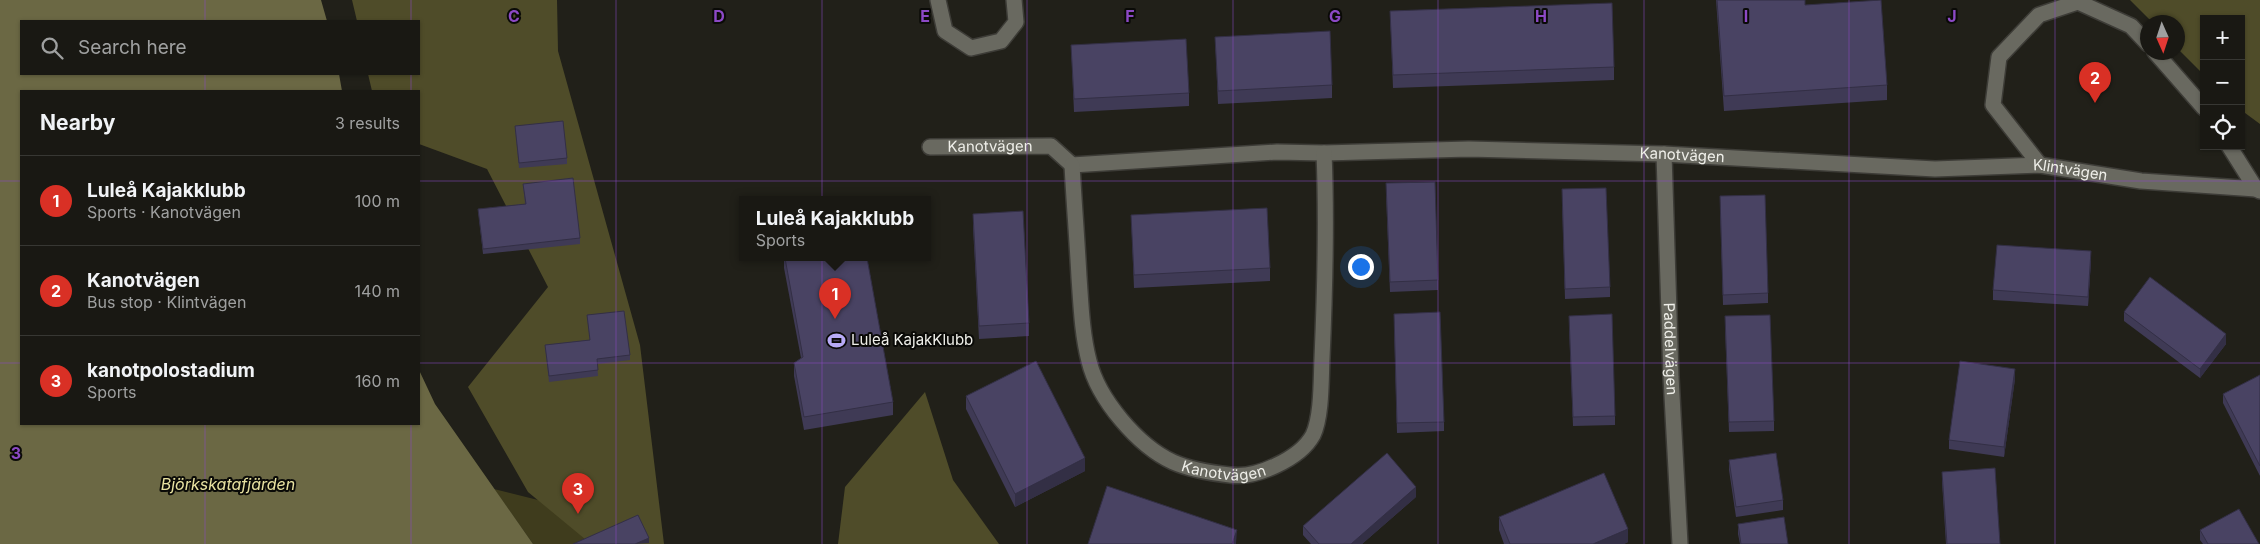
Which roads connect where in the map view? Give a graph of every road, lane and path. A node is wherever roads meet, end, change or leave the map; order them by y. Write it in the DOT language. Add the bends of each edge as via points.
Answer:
graph roads {
  1 [pos="938,0"];
  2 [pos="1014,0"];
  3 [pos="2140,36"];
  4 [pos="2162,60"];
  5 [pos="2201,105"];
  6 [pos="930,147"];
  7 [pos="2231,150"];
  8 [pos="1324,153"];
  9 [pos="1664,154"];
  10 [pos="1072,165"];
  11 [pos="2040,166"];
  12 [pos="2258,190"];
  13 [pos="1680,544"];
  1 -- 2 [label="street" via="945,31 972,48 1001,41 1016,22"];
  3 -- 11 [label="street, Klintvägen" via="2131,26 2078,2 2039,15 1999,57 1993,105"];
  4 -- 5 [label="street"];
  6 -- 10 [label="street, Kanotvägen" via="1051,146"];
  7 -- 12 [label="street, Klintvägen"];
  8 -- 9 [label="street, Kanotvägen" via="1469,149"];
  8 -- 10 [label="street, Kanotvägen" via="1277,152"];
  8 -- 10 [label="street, Kanotvägen" via="1326,276 1319,405 1312,435 1293,457 1240,477 1206,473 1173,462 1139,440 1108,403 1089,363 1082,317"];
  9 -- 11 [label="street, Kanotvägen" via="1935,169"];
  9 -- 13 [label="street, Paddelvägen"];
  11 -- 12 [label="street, Klintvägen" via="2141,181"];
}
